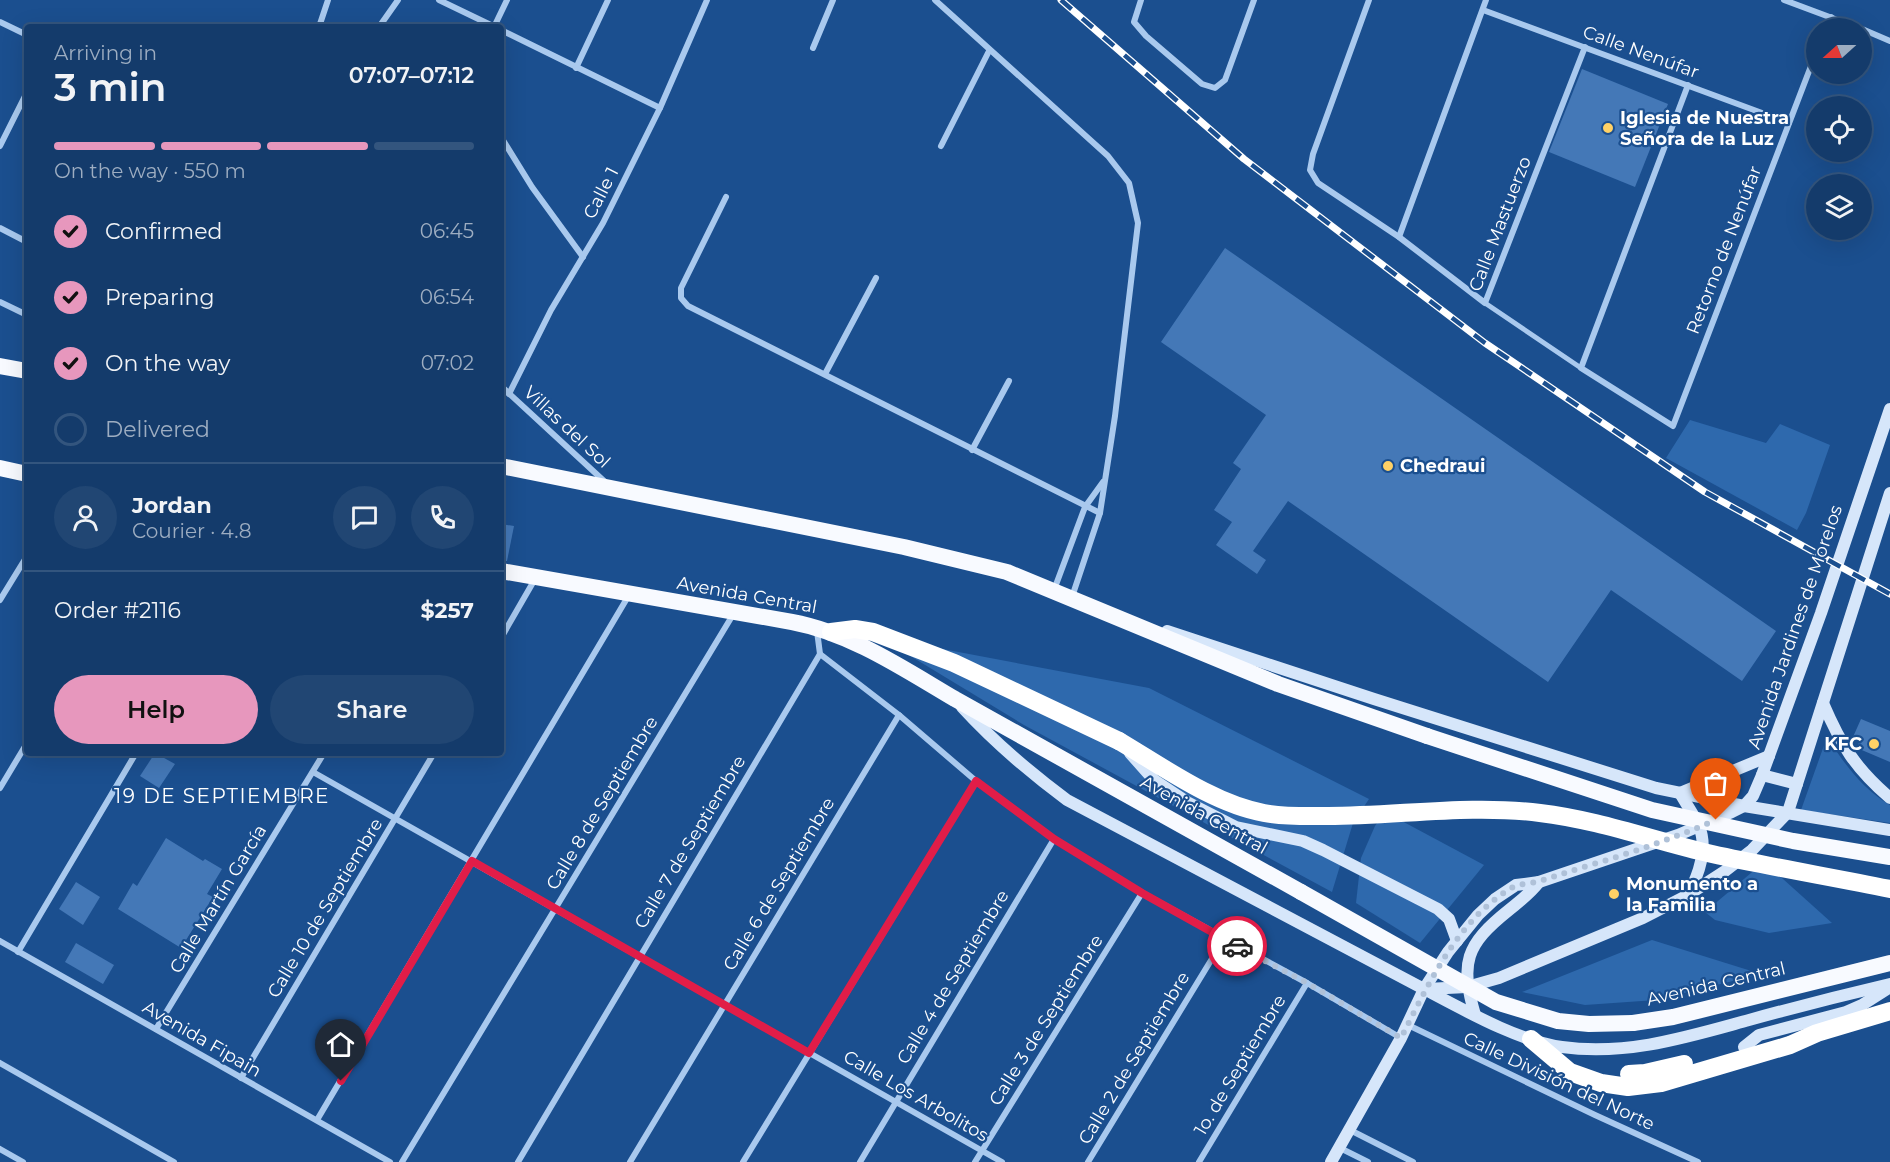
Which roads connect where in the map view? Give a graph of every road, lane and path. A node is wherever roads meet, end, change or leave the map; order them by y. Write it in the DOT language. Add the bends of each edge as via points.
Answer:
graph roads {
  1 [pos="328,0"];
  2 [pos="398,0"];
  3 [pos="439,0"];
  4 [pos="507,0"];
  5 [pos="608,0"];
  6 [pos="707,0"];
  7 [pos="833,0"];
  8 [pos="935,0"];
  9 [pos="1141,0"];
  10 [pos="1254,0"];
  11 [pos="1369,0"];
  12 [pos="1486,0"];
  13 [pos="1784,0"];
  14 [pos="1483,10"];
  15 [pos="1831,17"];
  16 [pos="0,22"];
  17 [pos="320,24"];
  18 [pos="381,24"];
  19 [pos="489,24"];
  20 [pos="496,24"];
  21 [pos="504,32"];
  22 [pos="24,34"];
  23 [pos="1872,34"];
  24 [pos="1890,41"];
  25 [pos="1585,47"];
  26 [pos="813,48"];
  27 [pos="989,51"];
  28 [pos="576,68"];
  29 [pos="1806,79"];
  30 [pos="1688,85"];
  31 [pos="24,98"];
  32 [pos="660,108"];
  33 [pos="1789,123"];
  34 [pos="504,142"];
  35 [pos="0,146"];
  36 [pos="941,146"];
  37 [pos="726,196"];
  38 [pos="0,228"];
  39 [pos="1399,237"];
  40 [pos="24,240"];
  41 [pos="583,257"];
  42 [pos="876,278"];
  43 [pos="0,302"];
  44 [pos="1485,303"];
  45 [pos="24,314"];
  46 [pos="0,366"];
  47 [pos="1581,368"];
  48 [pos="24,370"];
  49 [pos="825,374"];
  50 [pos="1009,381"];
  51 [pos="504,389"];
  52 [pos="509,394"];
  53 [pos="1890,409"];
  54 [pos="972,450"];
  55 [pos="504,467"];
  56 [pos="0,468"];
  57 [pos="24,473"];
  58 [pos="1105,480"];
  59 [pos="613,489"];
  60 [pos="1890,493"];
  61 [pos="1085,507"];
  62 [pos="1100,513"];
  63 [pos="24,561"];
  64 [pos="504,572"];
  65 [pos="536,578"];
  66 [pos="1054,590"];
  67 [pos="630,593"];
  68 [pos="1072,598"];
  69 [pos="0,600"];
  70 [pos="1102,611"];
  71 [pos="734,612"];
  72 [pos="824,629"];
  73 [pos="504,633"];
  74 [pos="820,654"];
  75 [pos="955,699"];
  76 [pos="1823,703"];
  77 [pos="899,715"];
  78 [pos="1119,741"];
  79 [pos="24,748"];
  80 [pos="134,756"];
  81 [pos="322,756"];
  82 [pos="432,756"];
  83 [pos="1769,756"];
  84 [pos="313,772"];
  85 [pos="1762,775"];
  86 [pos="976,781"];
  87 [pos="1797,784"];
  88 [pos="0,788"];
  89 [pos="1680,793"];
  90 [pos="1890,798"];
  91 [pos="1744,806"];
  92 [pos="1788,812"];
  93 [pos="396,819"];
  94 [pos="1699,827"];
  95 [pos="1890,830"];
  96 [pos="1054,839"];
  97 [pos="1890,857"];
  98 [pos="472,861"];
  99 [pos="1539,882"];
  100 [pos="1890,889"];
  101 [pos="1142,893"];
  102 [pos="1688,895"];
  103 [pos="556,909"];
  104 [pos="1224,939"];
  105 [pos="0,941"];
  106 [pos="1458,941"];
  107 [pos="18,952"];
  108 [pos="640,957"];
  109 [pos="1890,963"];
  110 [pos="1307,983"];
  111 [pos="1890,986"];
  112 [pos="1467,987"];
  113 [pos="1424,989"];
  114 [pos="724,1005"];
  115 [pos="1890,1011"];
  116 [pos="1475,1015"];
  117 [pos="1407,1025"];
  118 [pos="156,1029"];
  119 [pos="1817,1033"];
  120 [pos="1401,1038"];
  121 [pos="1531,1039"];
  122 [pos="1744,1047"];
  123 [pos="809,1053"];
  124 [pos="0,1063"];
  125 [pos="241,1078"];
  126 [pos="896,1102"];
  127 [pos="317,1120"];
  128 [pos="1350,1130"];
  129 [pos="1340,1148"];
  130 [pos="0,1149"];
  131 [pos="982,1151"];
  132 [pos="1364,1161"];
  133 [pos="22,1162"];
  134 [pos="174,1162"];
  135 [pos="390,1162"];
  136 [pos="402,1162"];
  137 [pos="518,1162"];
  138 [pos="630,1162"];
  139 [pos="743,1162"];
  140 [pos="860,1162"];
  141 [pos="975,1162"];
  142 [pos="1002,1162"];
  143 [pos="1088,1162"];
  144 [pos="1199,1162"];
  145 [pos="1331,1162"];
  146 [pos="1413,1162"];
  147 [pos="1698,1162"];
  1 -- 17 [label="street"];
  2 -- 18 [label="street"];
  3 -- 19 [label="street"];
  4 -- 20 [label="street"];
  5 -- 28 [label="street"];
  6 -- 32 [label="street, Calle 1"];
  7 -- 26 [label="street"];
  8 -- 27 [label="street"];
  9 -- 10 [label="street" via="1134,22 1202,84 1215,88 1225,80"];
  11 -- 39 [label="street" via="1310,170 1318,183"];
  12 -- 14 [label="street"];
  13 -- 15 [label="street"];
  14 -- 25 [label="street, Calle Nenúfar"];
  14 -- 39 [label="street"];
  16 -- 22 [label="street"];
  21 -- 28 [label="street"];
  23 -- 24 [label="street"];
  25 -- 30 [label="street, Calle Nenúfar"];
  25 -- 44 [label="street, Calle Mastuerzo"];
  27 -- 36 [label="street"];
  27 -- 58 [label="street" via="1108,156 1129,183 1138,223"];
  28 -- 32 [label="street"];
  29 -- 33 [label="street, Retorno de Nenúfar"];
  30 -- 33 [label="street, Calle Nenúfar"];
  30 -- 47 [label="street"];
  31 -- 35 [label="street"];
  32 -- 41 [label="street, Calle 1"];
  33 -- 47 [label="street, Retorno de Nenúfar" via="1673,426"];
  34 -- 41 [label="street"];
  37 -- 49 [label="street" via="681,288 681,298 688,306"];
  38 -- 40 [label="street"];
  39 -- 44 [label="street"];
  41 -- 52 [label="street, Calle 1"];
  42 -- 49 [label="street"];
  43 -- 45 [label="street"];
  44 -- 47 [label="street, Calle Mastuerzo"];
  46 -- 48 [label="highway"];
  49 -- 54 [label="street"];
  50 -- 54 [label="street"];
  51 -- 52 [label="street, Villas del Sol"];
  52 -- 59 [label="street, Villas del Sol"];
  53 -- 83 [label="main road, Avenida Jardines de Morelos"];
  54 -- 61 [label="street"];
  55 -- 59 [label="highway"];
  56 -- 57 [label="highway"];
  58 -- 61 [label="street"];
  58 -- 62 [label="street"];
  59 -- 66 [label="highway" via="904,548 1007,572"];
  60 -- 76 [label="main road"];
  61 -- 62 [label="street"];
  61 -- 66 [label="street"];
  62 -- 68 [label="street"];
  63 -- 69 [label="street"];
  64 -- 65 [label="highway, Avenida Central"];
  65 -- 67 [label="highway, Avenida Central"];
  65 -- 73 [label="street"];
  66 -- 68 [label="highway"];
  67 -- 71 [label="highway, Avenida Central"];
  67 -- 98 [label="street"];
  68 -- 70 [label="highway"];
  70 -- 89 [label="main road"];
  70 -- 97 [label="highway, bridge" via="1278,684 1652,810 1793,842"];
  71 -- 72 [label="highway, Avenida Central"];
  71 -- 103 [label="street, Calle 8 de Septiembre"];
  72 -- 74 [label="street"];
  72 -- 75 [label="highway, Avenida Central"];
  72 -- 78 [label="highway" via="855,629 883,636 954,663"];
  74 -- 77 [label="street"];
  74 -- 108 [label="street, Calle 7 de Septiembre"];
  75 -- 109 [label="highway, Avenida Central, bridge" via="1496,1002 1558,1021 1633,1023 1673,1017"];
  75 -- 113 [label="main road" via="987,735 1067,800"];
  76 -- 87 [label="main road"];
  76 -- 90 [label="main road" via="1848,754"];
  77 -- 86 [label="street"];
  77 -- 114 [label="street, Calle 6 de Septiembre"];
  78 -- 100 [label="highway, bridge" via="1208,793 1264,813 1296,816 1482,810 1543,813 1712,854"];
  78 -- 106 [label="main road" via="1154,780 1187,802 1236,827 1303,841 1323,850 1438,909 1449,919"];
  79 -- 88 [label="street"];
  80 -- 107 [label="street"];
  81 -- 84 [label="street, Calle Martín García"];
  82 -- 93 [label="street, Calle 10 de Septiembre"];
  83 -- 85 [label="main road, Avenida Jardines de Morelos"];
  83 -- 89 [label="main road"];
  84 -- 93 [label="street, Calle Los Arbolitos"];
  84 -- 118 [label="street, Calle Martín García"];
  85 -- 87 [label="main road"];
  85 -- 91 [label="main road, Avenida Jardines de Morelos"];
  86 -- 96 [label="street"];
  86 -- 123 [label="street"];
  87 -- 92 [label="main road"];
  89 -- 91 [label="main road"];
  89 -- 94 [label="main road"];
  91 -- 92 [label="main road"];
  91 -- 94 [label="main road"];
  92 -- 95 [label="main road"];
  92 -- 102 [label="main road" via="1752,850"];
  93 -- 98 [label="street, Calle Los Arbolitos"];
  93 -- 125 [label="street, Calle 10 de Septiembre"];
  94 -- 99 [label="main road"];
  94 -- 102 [label="main road" via="1702,858"];
  96 -- 101 [label="street"];
  96 -- 126 [label="street, Calle 4 de Septiembre"];
  98 -- 103 [label="street, Calle Los Arbolitos"];
  98 -- 127 [label="street"];
  99 -- 106 [label="main road" via="1516,885 1495,899"];
  99 -- 112 [label="main road" via="1531,894 1491,925 1471,951"];
  101 -- 104 [label="street"];
  101 -- 131 [label="street, Calle 3 de Septiembre"];
  102 -- 112 [label="main road" via="1499,978"];
  103 -- 108 [label="street, Calle Los Arbolitos"];
  103 -- 136 [label="street, Calle 8 de Septiembre"];
  104 -- 110 [label="street"];
  104 -- 143 [label="street, Calle 2 de Septiembre"];
  105 -- 107 [label="street, Avenida Fipain"];
  106 -- 113 [label="main road"];
  107 -- 118 [label="street, Avenida Fipain"];
  108 -- 114 [label="street, Calle Los Arbolitos"];
  108 -- 137 [label="street, Calle 7 de Septiembre"];
  110 -- 120 [label="street"];
  110 -- 144 [label="street, 1o. de Septiembre"];
  111 -- 121 [label="main road" via="1631,1049 1561,1047"];
  111 -- 122 [label="main road" via="1846,1012 1759,1035"];
  112 -- 113 [label="main road"];
  112 -- 116 [label="main road"];
  113 -- 116 [label="main road"];
  113 -- 117 [label="main road"];
  114 -- 123 [label="street, Calle Los Arbolitos"];
  114 -- 138 [label="street, Calle 6 de Septiembre"];
  115 -- 119 [label="highway"];
  116 -- 121 [label="main road"];
  117 -- 120 [label="main road"];
  117 -- 147 [label="street, Calle División del Norte"];
  118 -- 125 [label="street, Avenida Fipain"];
  119 -- 121 [label="highway" via="1790,1045 1661,1083 1628,1087 1570,1072"];
  119 -- 122 [label="highway" via="1787,1035"];
  120 -- 128 [label="main road"];
  121 -- 122 [label="highway" via="1578,1063 1622,1074 1665,1069"];
  123 -- 126 [label="street, Calle Los Arbolitos"];
  123 -- 139 [label="street"];
  124 -- 134 [label="street"];
  125 -- 127 [label="street, Avenida Fipain"];
  126 -- 131 [label="street, Calle Los Arbolitos"];
  126 -- 140 [label="street, Calle 4 de Septiembre"];
  127 -- 135 [label="street, Avenida Fipain"];
  128 -- 129 [label="main road"];
  128 -- 146 [label="street"];
  129 -- 132 [label="street"];
  129 -- 145 [label="main road"];
  130 -- 133 [label="street"];
  131 -- 141 [label="street, Calle 3 de Septiembre"];
  131 -- 142 [label="street, Calle Los Arbolitos"];
}
